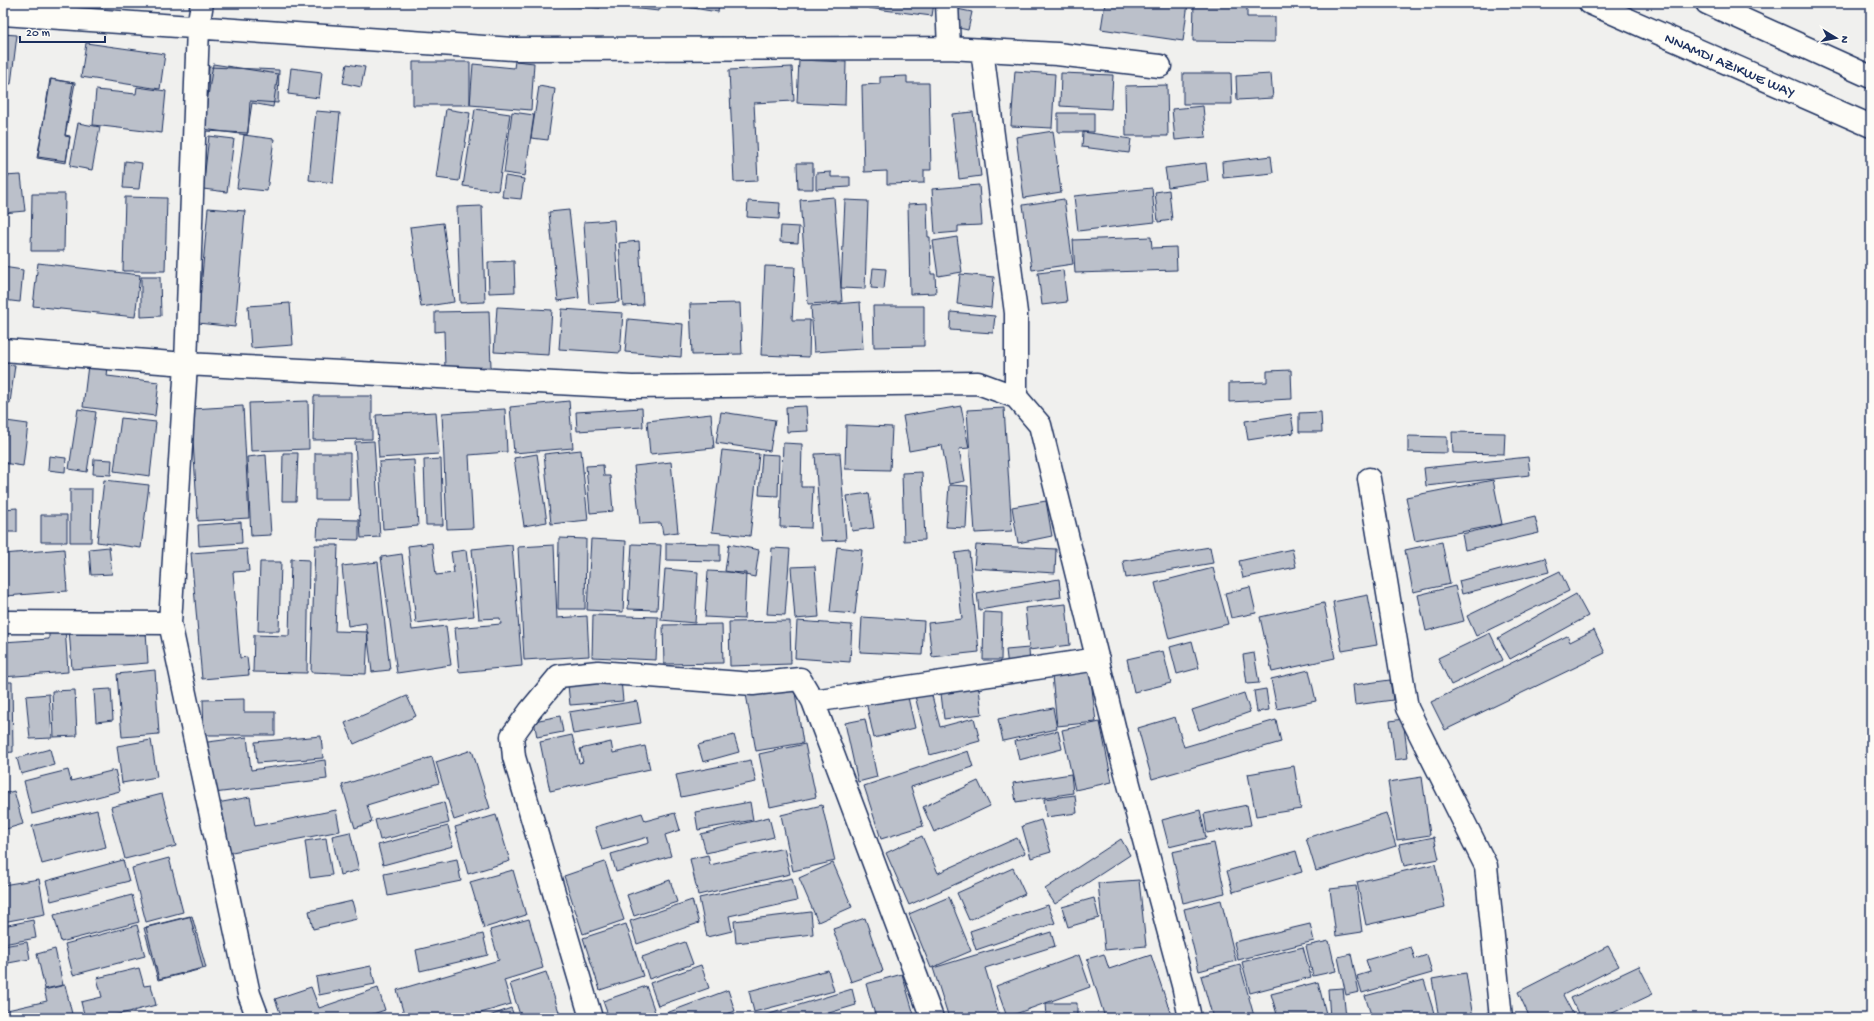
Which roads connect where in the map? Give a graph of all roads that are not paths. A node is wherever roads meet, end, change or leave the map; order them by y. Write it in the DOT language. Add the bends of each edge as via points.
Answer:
graph roads {
  1 [pos="202,3"];
  2 [pos="947,3"];
  3 [pos="1590,3"];
  4 [pos="1707,3"];
  5 [pos="3,14"];
  6 [pos="198,27"];
  7 [pos="949,48"];
  8 [pos="982,50"];
  9 [pos="1160,66"];
  10 [pos="1871,77"];
  11 [pos="1871,126"];
  12 [pos="3,350"];
  13 [pos="186,364"];
  14 [pos="1016,397"];
  15 [pos="1369,479"];
  16 [pos="3,622"];
  17 [pos="170,624"];
  18 [pos="1098,659"];
  19 [pos="813,701"];
  20 [pos="258,1018"];
  21 [pos="591,1018"];
  22 [pos="932,1018"];
  23 [pos="1190,1018"];
  24 [pos="1501,1018"];
  1 -- 6 [label="main road"];
  2 -- 7 [label="main road"];
  3 -- 11 [label="main road, NNAMDI AZIKWE WAY"];
  4 -- 10 [label="main road"];
  5 -- 6 [label="main road"];
  6 -- 7 [label="main road" via="513,48"];
  6 -- 13 [label="main road"];
  7 -- 8 [label="main road"];
  8 -- 9 [label="main road" via="1057,54"];
  8 -- 14 [label="main road" via="1016,313"];
  12 -- 13 [label="main road"];
  13 -- 14 [label="main road" via="632,387 978,383"];
  13 -- 17 [label="main road"];
  14 -- 18 [label="main road" via="1040,425"];
  15 -- 24 [label="main road" via="1407,708 1486,866"];
  16 -- 17 [label="main road"];
  17 -- 20 [label="main road" via="249,994"];
  18 -- 19 [label="main road"];
  18 -- 23 [label="main road"];
  19 -- 21 [label="main road" via="800,679 753,684 598,672 559,676 530,710 512,736 514,757"];
  19 -- 22 [label="main road"];
}
